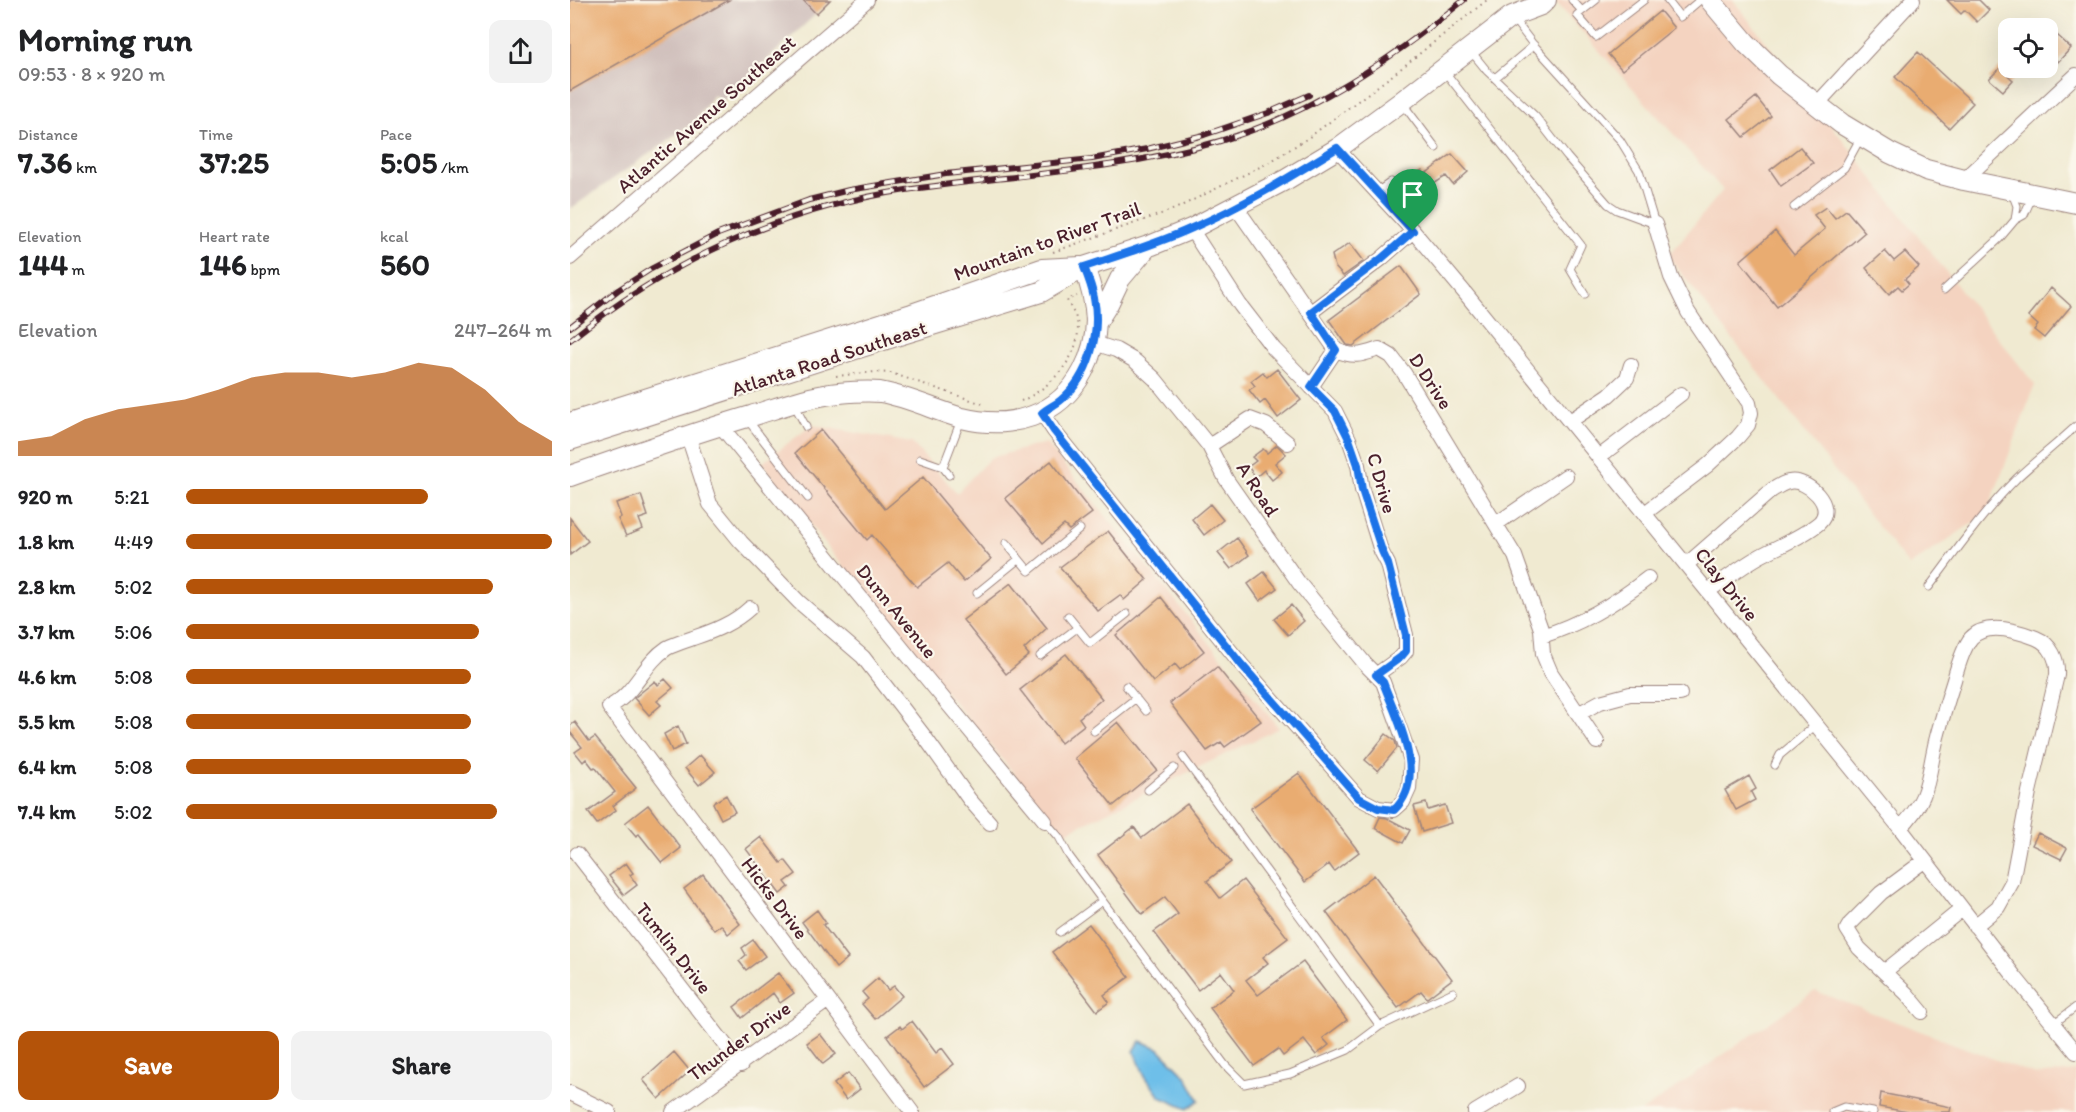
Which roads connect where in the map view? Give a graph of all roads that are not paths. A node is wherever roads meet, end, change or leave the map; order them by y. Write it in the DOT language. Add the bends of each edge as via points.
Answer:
graph roads {
  1 [pos="867,0"];
  2 [pos="1546,0"];
  3 [pos="1572,0"];
  4 [pos="1596,0"];
  5 [pos="1644,0"];
  6 [pos="1667,0"];
  7 [pos="1700,0"];
  8 [pos="1710,0"];
  9 [pos="1726,0"];
  10 [pos="1913,0"];
  11 [pos="1515,8"];
  12 [pos="1582,11"];
  13 [pos="1731,26"];
  14 [pos="1534,45"];
  15 [pos="1470,49"];
  16 [pos="1443,70"];
  17 [pos="2076,75"];
  18 [pos="1495,78"];
  19 [pos="1401,102"];
  20 [pos="1817,105"];
  21 [pos="1861,137"];
  22 [pos="1337,148"];
  23 [pos="1436,148"];
  24 [pos="1964,180"];
  25 [pos="1391,182"];
  26 [pos="2011,190"];
  27 [pos="1377,192"];
  28 [pos="2033,194"];
  29 [pos="2076,203"];
  30 [pos="1236,207"];
  31 [pos="1794,207"];
  32 [pos="2015,220"];
  33 [pos="1655,224"];
  34 [pos="1191,229"];
  35 [pos="1413,231"];
  36 [pos="1147,247"];
  37 [pos="570,258"];
  38 [pos="1084,267"];
  39 [pos="1944,290"];
  40 [pos="1585,294"];
  41 [pos="1311,312"];
  42 [pos="1095,333"];
  43 [pos="1336,350"];
  44 [pos="1631,365"];
  45 [pos="1311,387"];
  46 [pos="1681,394"];
  47 [pos="793,403"];
  48 [pos="1042,413"];
  49 [pos="746,417"];
  50 [pos="962,418"];
  51 [pos="1570,421"];
  52 [pos="570,423"];
  53 [pos="720,425"];
  54 [pos="2076,426"];
  55 [pos="806,427"];
  56 [pos="688,436"];
  57 [pos="570,440"];
  58 [pos="1288,443"];
  59 [pos="1209,446"];
  60 [pos="1599,457"];
  61 [pos="920,459"];
  62 [pos="943,467"];
  63 [pos="949,475"];
  64 [pos="570,476"];
  65 [pos="1566,476"];
  66 [pos="808,498"];
  67 [pos="1646,513"];
  68 [pos="1496,524"];
  69 [pos="1080,529"];
  70 [pos="1006,543"];
  71 [pos="1020,559"];
  72 [pos="1686,564"];
  73 [pos="1648,578"];
  74 [pos="1929,587"];
  75 [pos="1708,591"];
  76 [pos="977,593"];
  77 [pos="750,608"];
  78 [pos="1127,614"];
  79 [pos="1068,616"];
  80 [pos="1077,628"];
  81 [pos="1542,636"];
  82 [pos="1040,656"];
  83 [pos="1376,675"];
  84 [pos="1126,686"];
  85 [pos="1680,694"];
  86 [pos="1136,698"];
  87 [pos="1146,711"];
  88 [pos="1578,714"];
  89 [pos="1815,725"];
  90 [pos="1094,731"];
  91 [pos="1597,742"];
  92 [pos="1183,757"];
  93 [pos="1775,765"];
  94 [pos="1174,768"];
  95 [pos="1148,790"];
  96 [pos="1045,821"];
  97 [pos="990,824"];
  98 [pos="1900,828"];
  99 [pos="577,854"];
  100 [pos="1923,861"];
  101 [pos="1102,901"];
  102 [pos="1962,909"];
  103 [pos="1975,926"];
  104 [pos="1060,932"];
  105 [pos="1884,972"];
  106 [pos="1453,992"];
  107 [pos="828,1001"];
  108 [pos="2076,1007"];
  109 [pos="1922,1012"];
  110 [pos="2053,1024"];
  111 [pos="1380,1026"];
  112 [pos="2076,1052"];
  113 [pos="741,1065"];
  114 [pos="1518,1086"];
  115 [pos="570,1094"];
  116 [pos="609,1112"];
  117 [pos="673,1112"];
  118 [pos="912,1112"];
  119 [pos="1475,1112"];
  120 [pos="1832,1112"];
  121 [pos="1873,1112"];
  1 -- 37 [label="street, Atlantic Avenue Southeast"];
  2 -- 11 [label="main road, Atlanta Road Southeast"];
  3 -- 12 [label="lane"];
  4 -- 12 [label="lane"];
  5 -- 12 [label="lane" via="1596,37 1577,15"];
  6 -- 7 [label="lane" via="1680,17"];
  8 -- 13 [label="main road"];
  9 -- 13 [label="main road"];
  10 -- 20 [label="street"];
  11 -- 14 [label="lane"];
  11 -- 15 [label="main road, Atlanta Road Southeast"];
  13 -- 20 [label="main road" via="1779,75"];
  14 -- 18 [label="lane"];
  14 -- 33 [label="lane" via="1620,140 1639,171"];
  15 -- 16 [label="main road, Atlanta Road Southeast"];
  15 -- 18 [label="lane"];
  16 -- 19 [label="main road, Atlanta Road Southeast"];
  16 -- 40 [label="lane" via="1581,245 1570,269"];
  17 -- 24 [label="street"];
  18 -- 33 [label="lane" via="1535,116 1608,204"];
  19 -- 22 [label="main road, Atlanta Road Southeast"];
  19 -- 23 [label="lane"];
  20 -- 21 [label="main road"];
  21 -- 24 [label="main road" via="1926,170"];
  21 -- 31 [label="lane" via="1844,168"];
  22 -- 27 [label="street, Clay Drive"];
  22 -- 30 [label="main road, Atlanta Road Southeast"];
  24 -- 26 [label="main road"];
  25 -- 27 [label="lane"];
  26 -- 28 [label="main road"];
  26 -- 32 [label="lane" via="2018,206"];
  27 -- 35 [label="street, Clay Drive"];
  28 -- 29 [label="main road"];
  28 -- 32 [label="lane" via="2024,215"];
  30 -- 34 [label="main road, Atlanta Road Southeast"];
  30 -- 41 [label="street"];
  32 -- 39 [label="lane"];
  33 -- 67 [label="street" via="1671,277 1688,312 1749,403 1751,413 1748,425 1738,437"];
  34 -- 36 [label="main road, Atlanta Road Southeast"];
  34 -- 45 [label="street, C Drive" via="1274,350"];
  35 -- 41 [label="street"];
  35 -- 51 [label="street, Clay Drive"];
  36 -- 38 [label="main road, Atlanta Road Southeast"];
  36 -- 42 [label="main road" via="1120,279"];
  38 -- 42 [label="main road" via="1094,297"];
  38 -- 52 [label="main road, Atlanta Road Southeast" via="1042,269"];
  38 -- 57 [label="main road, Atlanta Road Southeast" via="1041,292"];
  41 -- 43 [label="street"];
  42 -- 48 [label="main road" via="1088,361 1076,384"];
  42 -- 59 [label="street, A Road" via="1155,379"];
  43 -- 45 [label="street"];
  43 -- 68 [label="street, D Drive" via="1360,356 1379,349 1392,356"];
  44 -- 51 [label="street" via="1627,378 1609,395"];
  45 -- 83 [label="street, C Drive" via="1335,411 1349,439 1406,635 1406,651"];
  46 -- 60 [label="street"];
  47 -- 49 [label="main road"];
  47 -- 50 [label="main road" via="838,393 878,392"];
  47 -- 55 [label="lane"];
  48 -- 50 [label="main road" via="1006,422"];
  48 -- 83 [label="street, A Road" via="1241,664 1359,798 1378,808 1394,810 1409,789 1411,760 1383,682"];
  49 -- 53 [label="main road"];
  49 -- 66 [label="lane"];
  50 -- 62 [label="lane"];
  51 -- 60 [label="street, Clay Drive"];
  53 -- 56 [label="main road"];
  53 -- 96 [label="street, Dunn Avenue"];
  54 -- 74 [label="lane" via="2017,478"];
  56 -- 64 [label="main road"];
  56 -- 97 [label="street" via="710,504 799,602 863,657"];
  58 -- 59 [label="street" via="1266,425 1250,419"];
  59 -- 83 [label="street, A Road" via="1226,479 1299,583"];
  60 -- 67 [label="street, Clay Drive"];
  61 -- 62 [label="lane"];
  62 -- 63 [label="lane"];
  65 -- 68 [label="street"];
  67 -- 72 [label="street, Clay Drive"];
  68 -- 81 [label="street, D Drive" via="1515,556"];
  69 -- 71 [label="lane" via="1029,571"];
  70 -- 71 [label="lane"];
  71 -- 76 [label="lane"];
  72 -- 75 [label="street, Clay Drive"];
  72 -- 75 [label="street" via="1783,484 1805,484 1818,494 1823,504 1821,521"];
  73 -- 81 [label="street" via="1587,619"];
  75 -- 89 [label="street, Clay Drive"];
  77 -- 107 [label="street, Hicks Drive" via="738,619 667,648 650,663 629,692 609,707"];
  78 -- 80 [label="lane" via="1090,642"];
  79 -- 80 [label="lane"];
  80 -- 82 [label="lane"];
  81 -- 88 [label="street, D Drive" via="1543,654 1551,673"];
  84 -- 86 [label="lane"];
  85 -- 88 [label="street" via="1630,694 1600,702"];
  86 -- 87 [label="lane"];
  86 -- 90 [label="lane"];
  88 -- 91 [label="street, D Drive"];
  89 -- 93 [label="lane" via="1780,755"];
  89 -- 98 [label="street, Clay Drive"];
  92 -- 111 [label="lane"];
  94 -- 95 [label="lane"];
  96 -- 101 [label="lane"];
  98 -- 100 [label="street, Clay Drive"];
  98 -- 103 [label="street" via="1915,813 1926,789 1958,666 1971,638 1983,630 1998,629 2039,639 2052,652 2057,675 2012,882 1998,907"];
  99 -- 113 [label="street, Tumlin Drive"];
  100 -- 102 [label="street, Clay Drive"];
  100 -- 105 [label="street" via="1881,893 1847,930"];
  101 -- 104 [label="lane"];
  101 -- 111 [label="lane" via="1225,1065 1244,1084 1290,1074 1347,1050"];
  102 -- 103 [label="street, Clay Drive"];
  102 -- 105 [label="street"];
  103 -- 110 [label="street, Clay Drive"];
  105 -- 109 [label="street"];
  106 -- 111 [label="lane"];
  107 -- 113 [label="street, Thunder Drive"];
  107 -- 118 [label="street, Hicks Drive"];
  108 -- 110 [label="lane"];
  110 -- 112 [label="street, Clay Drive"];
  113 -- 117 [label="street, Thunder Drive"];
  114 -- 119 [label="street"];
  115 -- 116 [label="street"];
  120 -- 121 [label="lane" via="1844,1107"];
}
